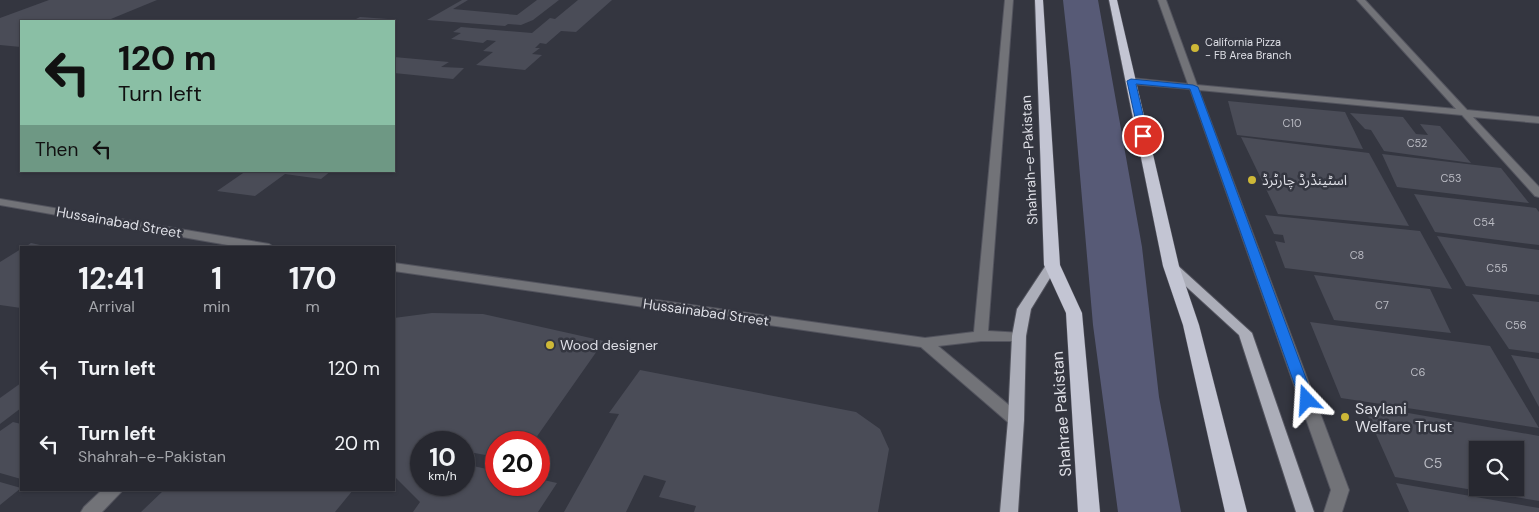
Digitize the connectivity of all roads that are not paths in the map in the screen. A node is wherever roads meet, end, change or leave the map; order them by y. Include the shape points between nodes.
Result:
1 (1009, 0) edge
2 (1039, 0) edge
3 (1113, 0) edge
4 (1162, 0) edge
5 (1361, 0) edge
6 (1131, 81) junction
7 (1193, 87) junction
8 (1465, 113) junction
9 (1539, 120) edge
10 (1539, 194) edge
11 (0, 202) edge
12 (256, 246) edge
13 (1052, 265) junction
14 (1171, 266) junction
15 (395, 268) edge
16 (1074, 313) joint
17 (981, 336) junction
18 (1019, 336) junction
19 (925, 343) junction
20 (1016, 420) junction
21 (113, 491) edge
22 (90, 512) edge
23 (1009, 512) edge
24 (1089, 512) edge
25 (1236, 512) edge
26 (1305, 512) edge
27 (1333, 512) edge

1 - 17 street
2 - 13 highway, Shahrah-e-Pakistan
3 - 6 highway
4 - 7 street
5 - 8 street
6 - 7 street
6 - 14 highway
7 - 8 street
7 - 27 street via 1340,490
8 - 9 street
8 - 10 street
11 - 12 street, Hussainabad Street
13 - 16 highway, Shahrah-e-Pakistan
13 - 18 main road via 1024,309
14 - 25 highway via 1191,325
14 - 26 main road via 1245,333
15 - 19 street, Hussainabad Street
16 - 24 highway, Shahrae Pakistan
17 - 18 street, Hussainabad Street
17 - 19 street, Hussainabad Street
18 - 20 main road
19 - 20 street
20 - 23 main road
21 - 22 street

